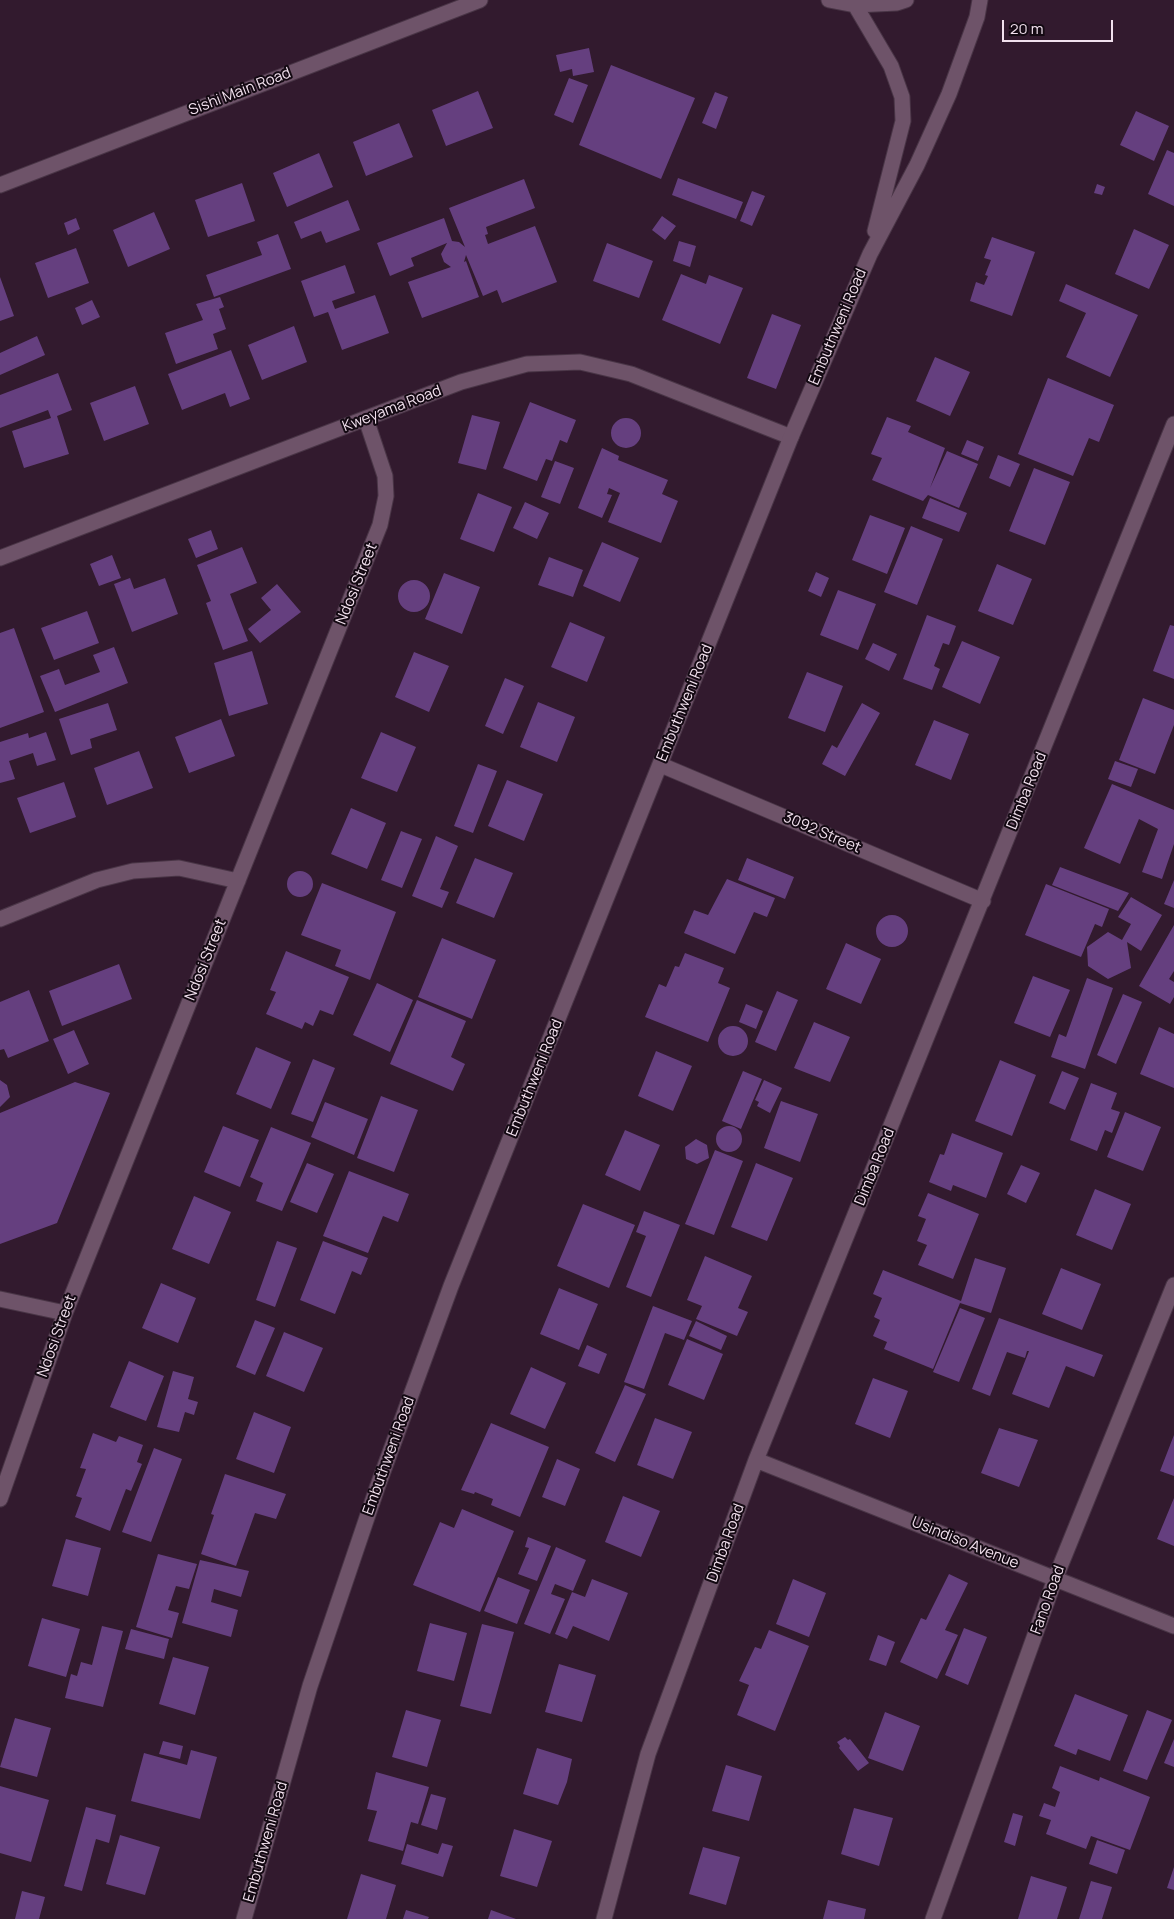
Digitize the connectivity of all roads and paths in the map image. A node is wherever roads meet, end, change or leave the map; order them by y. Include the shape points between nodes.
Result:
1 (480, 0) edge
2 (829, 0) edge
3 (906, 0) edge
4 (980, 0) edge
5 (855, 5) junction
6 (0, 185) edge
7 (870, 254) junction
8 (366, 419) junction
9 (1174, 424) edge
10 (791, 437) junction
11 (0, 558) edge
12 (661, 765) junction
13 (238, 881) junction
14 (983, 901) junction
15 (0, 919) edge
16 (1174, 1285) edge
17 (0, 1299) edge
18 (65, 1313) junction
19 (756, 1460) junction
20 (0, 1499) edge
21 (1055, 1579) junction
22 (1174, 1626) edge
23 (244, 1919) edge
24 (604, 1919) edge
25 (934, 1919) edge

1 - 6 street, Sishi Main Road
2 - 5 street
3 - 5 street
4 - 7 street, Embuthweni Road via 977,18 949,94 917,165
5 - 7 street, Embuthweni Road via 891,66 902,97 902,121
7 - 10 street, Embuthweni Road
8 - 10 street, Kweyama Road via 461,382 527,364 580,362 631,374
8 - 11 street, Kweyama Road
8 - 13 street, Ndosi Street via 385,476 386,496 380,525
9 - 14 street, Dimba Road
10 - 12 street, Embuthweni Road
12 - 14 street, 3092 Street
12 - 23 street, Embuthweni Road via 451,1286 377,1488 310,1686
13 - 15 street via 179,868 133,871 96,880
13 - 18 street, Ndosi Street
14 - 19 street, Dimba Road
16 - 21 street, Fano Road
17 - 18 street
18 - 20 street, Ndosi Street
19 - 21 street, Usindiso Avenue
19 - 24 street, Dimba Road via 648,1754
21 - 22 street, Usindiso Avenue
21 - 25 street, Fano Road

